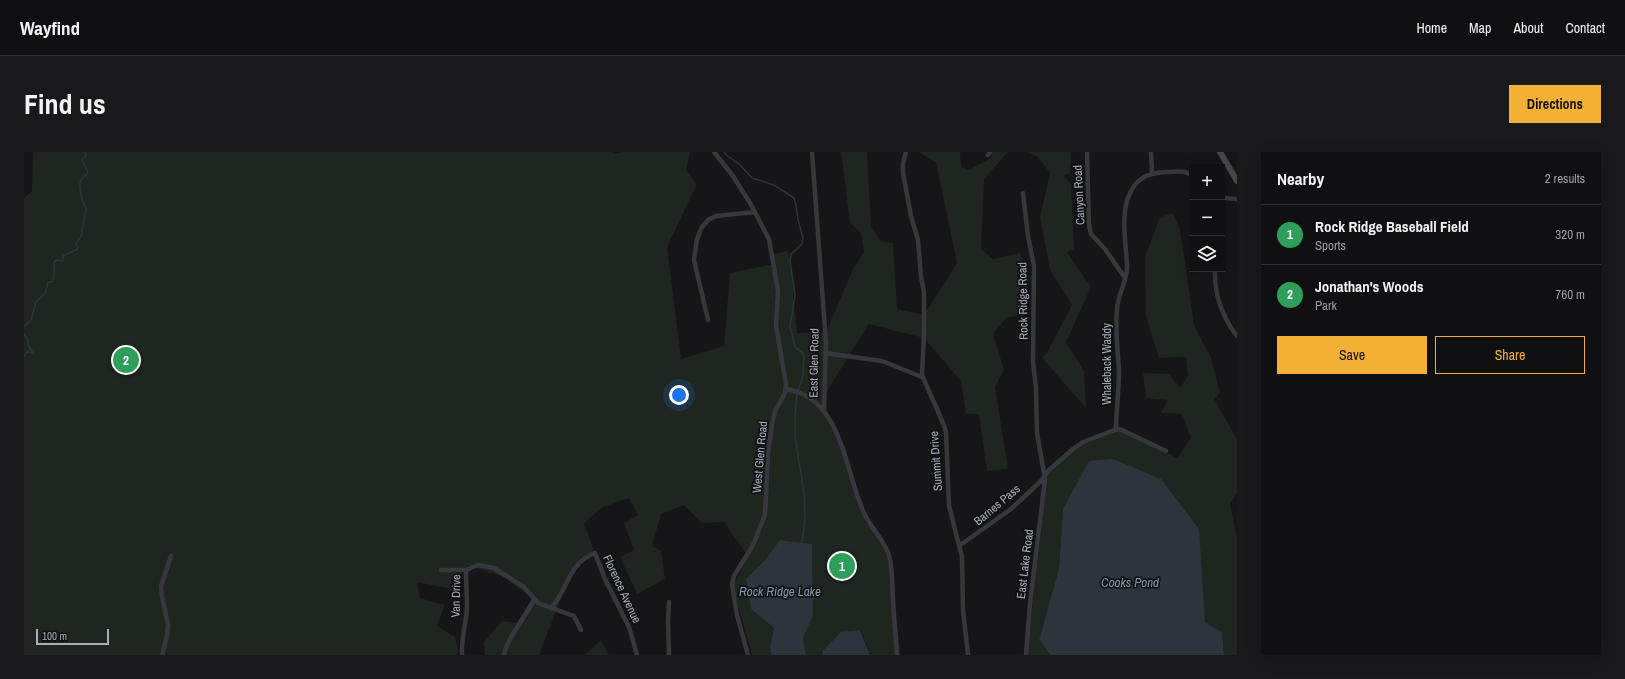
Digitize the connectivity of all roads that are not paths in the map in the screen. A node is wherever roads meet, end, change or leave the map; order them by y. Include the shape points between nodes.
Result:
1 (714, 152) edge
2 (812, 152) edge
3 (906, 152) edge
4 (1087, 152) edge
5 (1151, 152) edge
6 (1220, 152) edge
7 (1152, 173) junction
8 (1189, 173) edge
9 (1237, 181) edge
10 (1023, 193) dead end
11 (1225, 198) edge
12 (1237, 198) edge
13 (755, 212) junction
14 (1215, 272) edge
15 (1125, 278) junction
16 (708, 320) dead end
17 (1237, 336) edge
18 (825, 353) junction
19 (922, 377) junction
20 (786, 389) junction
21 (824, 410) junction
22 (1116, 430) junction
23 (1166, 451) dead end
24 (1045, 476) junction
25 (959, 546) junction
26 (171, 556) dead end
27 (441, 570) dead end
28 (466, 570) junction
29 (534, 600) junction
30 (669, 602) dead end
31 (551, 608) junction
32 (581, 630) dead end
33 (462, 653) edge
34 (162, 655) edge
35 (504, 655) edge
36 (637, 655) edge
37 (669, 655) edge
38 (748, 655) edge
39 (897, 655) edge
40 (968, 655) edge
41 (1026, 655) edge

1 - 13 street via 733,176
2 - 18 street, East Glen Road via 825,321
3 - 19 street, Summit Drive via 903,173 918,240 924,292
4 - 15 street, Canyon Road via 1091,234
5 - 7 street
6 - 9 street
7 - 8 street
7 - 15 street via 1139,180 1130,194 1124,236 1127,265
10 - 24 street, Rock Ridge Road via 1034,266 1033,362 1037,433
11 - 12 street
13 - 16 street via 716,216 704,223 700,231 694,260
13 - 20 street via 769,239 776,272 776,325
14 - 17 street via 1221,309
15 - 22 street, Whaleback Waddy via 1117,309 1119,374
18 - 19 street via 882,360
18 - 21 street, East Glen Road
19 - 25 street, Summit Drive via 944,422 949,506
20 - 21 street via 800,392
20 - 38 street, West Glen Road via 775,411 769,438 765,516 734,576 732,585 737,616
21 - 39 street, East Glen Road via 839,437 864,514 889,555
22 - 23 street via 1127,432
22 - 24 street, Barnes Pass via 1083,442 1063,457
24 - 25 street, Barnes Pass via 1011,509
24 - 41 street, East Lake Road
25 - 40 street, Summit Drive via 962,557 963,610
26 - 34 street via 161,586 168,625
27 - 28 street
28 - 29 street, Van Drive via 478,565 494,568 524,587
28 - 33 street, Van Drive via 467,607
29 - 31 street, Van Drive
29 - 35 street
30 - 37 street
31 - 32 street, Van Drive via 574,616
31 - 36 street, Florence Avenue via 577,564 595,553 629,627

